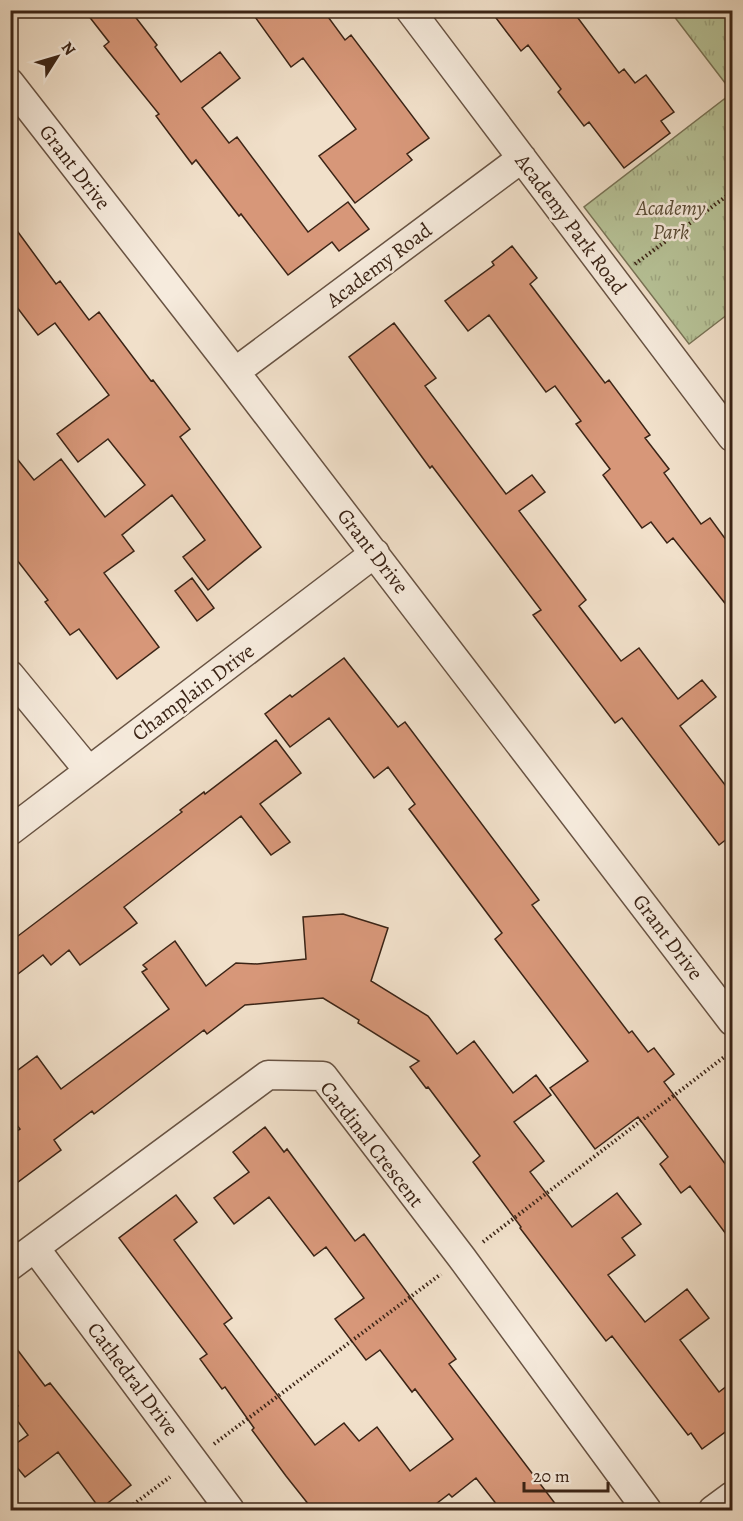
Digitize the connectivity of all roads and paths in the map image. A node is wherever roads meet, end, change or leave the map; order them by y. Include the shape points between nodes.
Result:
1 (410, 10) edge
2 (10, 83) edge
3 (522, 158) junction
4 (732, 192) edge
5 (613, 280) junction
6 (235, 372) junction
7 (732, 437) edge
8 (375, 553) junction
9 (10, 675) edge
10 (89, 771) junction
11 (10, 831) edge
12 (732, 1021) edge
13 (732, 1051) edge
14 (35, 1248) junction
15 (462, 1258) junction
16 (10, 1266) edge
17 (193, 1460) junction
18 (732, 1496) edge
19 (126, 1510) edge
20 (230, 1510) edge
21 (647, 1510) edge
22 (713, 1510) edge

1 - 3 street, Academy Park Road
2 - 6 street, Grant Drive
3 - 5 street, Academy Park Road
3 - 6 street, Academy Road
4 - 5 path
5 - 7 street, Academy Park Road
6 - 8 street, Grant Drive
8 - 10 street, Champlain Drive
8 - 12 street, Grant Drive
9 - 10 street
10 - 11 street, Champlain Drive
13 - 15 path
14 - 15 street, Cardinal Crescent via 268,1075 323,1076
14 - 16 street, Cardinal Crescent
14 - 17 street, Cathedral Drive
15 - 17 path
15 - 21 street, Cardinal Crescent
17 - 19 path
17 - 20 street, Cathedral Drive
18 - 22 street

